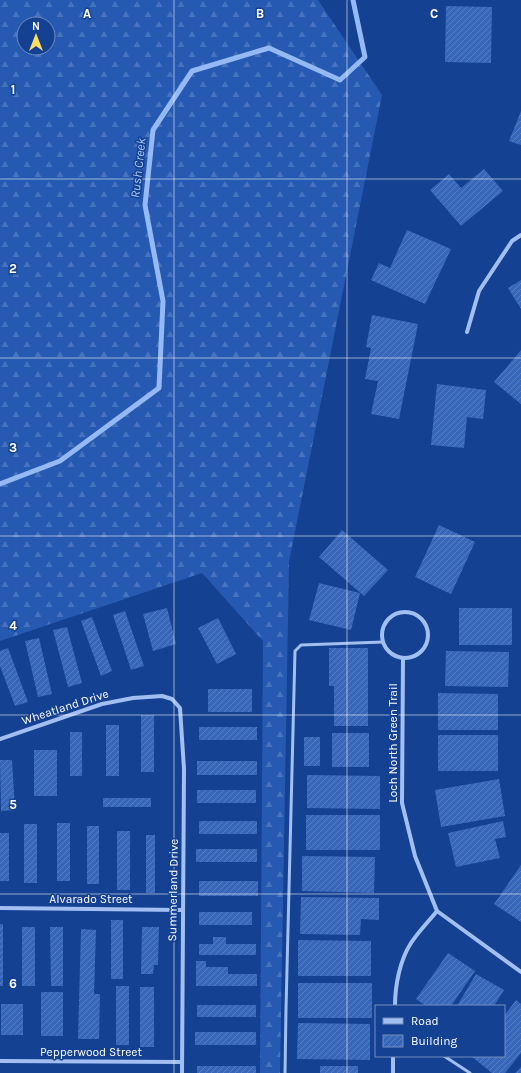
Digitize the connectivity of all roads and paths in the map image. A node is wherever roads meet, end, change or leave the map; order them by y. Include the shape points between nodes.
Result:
1 (521, 235) edge
2 (467, 332) dead end
3 (383, 642) junction
4 (403, 658) junction
5 (180, 708) joint
6 (0, 739) edge
7 (0, 908) edge
8 (182, 910) junction
9 (437, 911) junction
10 (521, 972) edge
11 (395, 1005) edge
12 (393, 1057) edge
13 (446, 1057) edge
14 (0, 1061) edge
15 (182, 1062) junction
16 (182, 1073) edge
17 (285, 1073) edge
18 (393, 1073) edge
19 (470, 1073) edge

1 - 2 street via 512,241 479,291
3 - 4 street via 387,650
3 - 4 street via 384,624 390,617 407,612 423,619 427,627 426,645 416,655
3 - 17 lane via 301,645 295,651
4 - 9 street, Loch North Green Trail via 402,803 415,856
5 - 6 street, Wheatland Drive via 172,699 162,696 133,698 102,704
5 - 8 street, Summerland Drive via 184,769
7 - 8 street, Alvarado Street
8 - 15 street, Summerland Drive
9 - 10 street
9 - 11 street via 411,943 399,971
12 - 18 street
13 - 19 lane
14 - 15 street, Pepperwood Street
15 - 16 street, Summerland Drive

